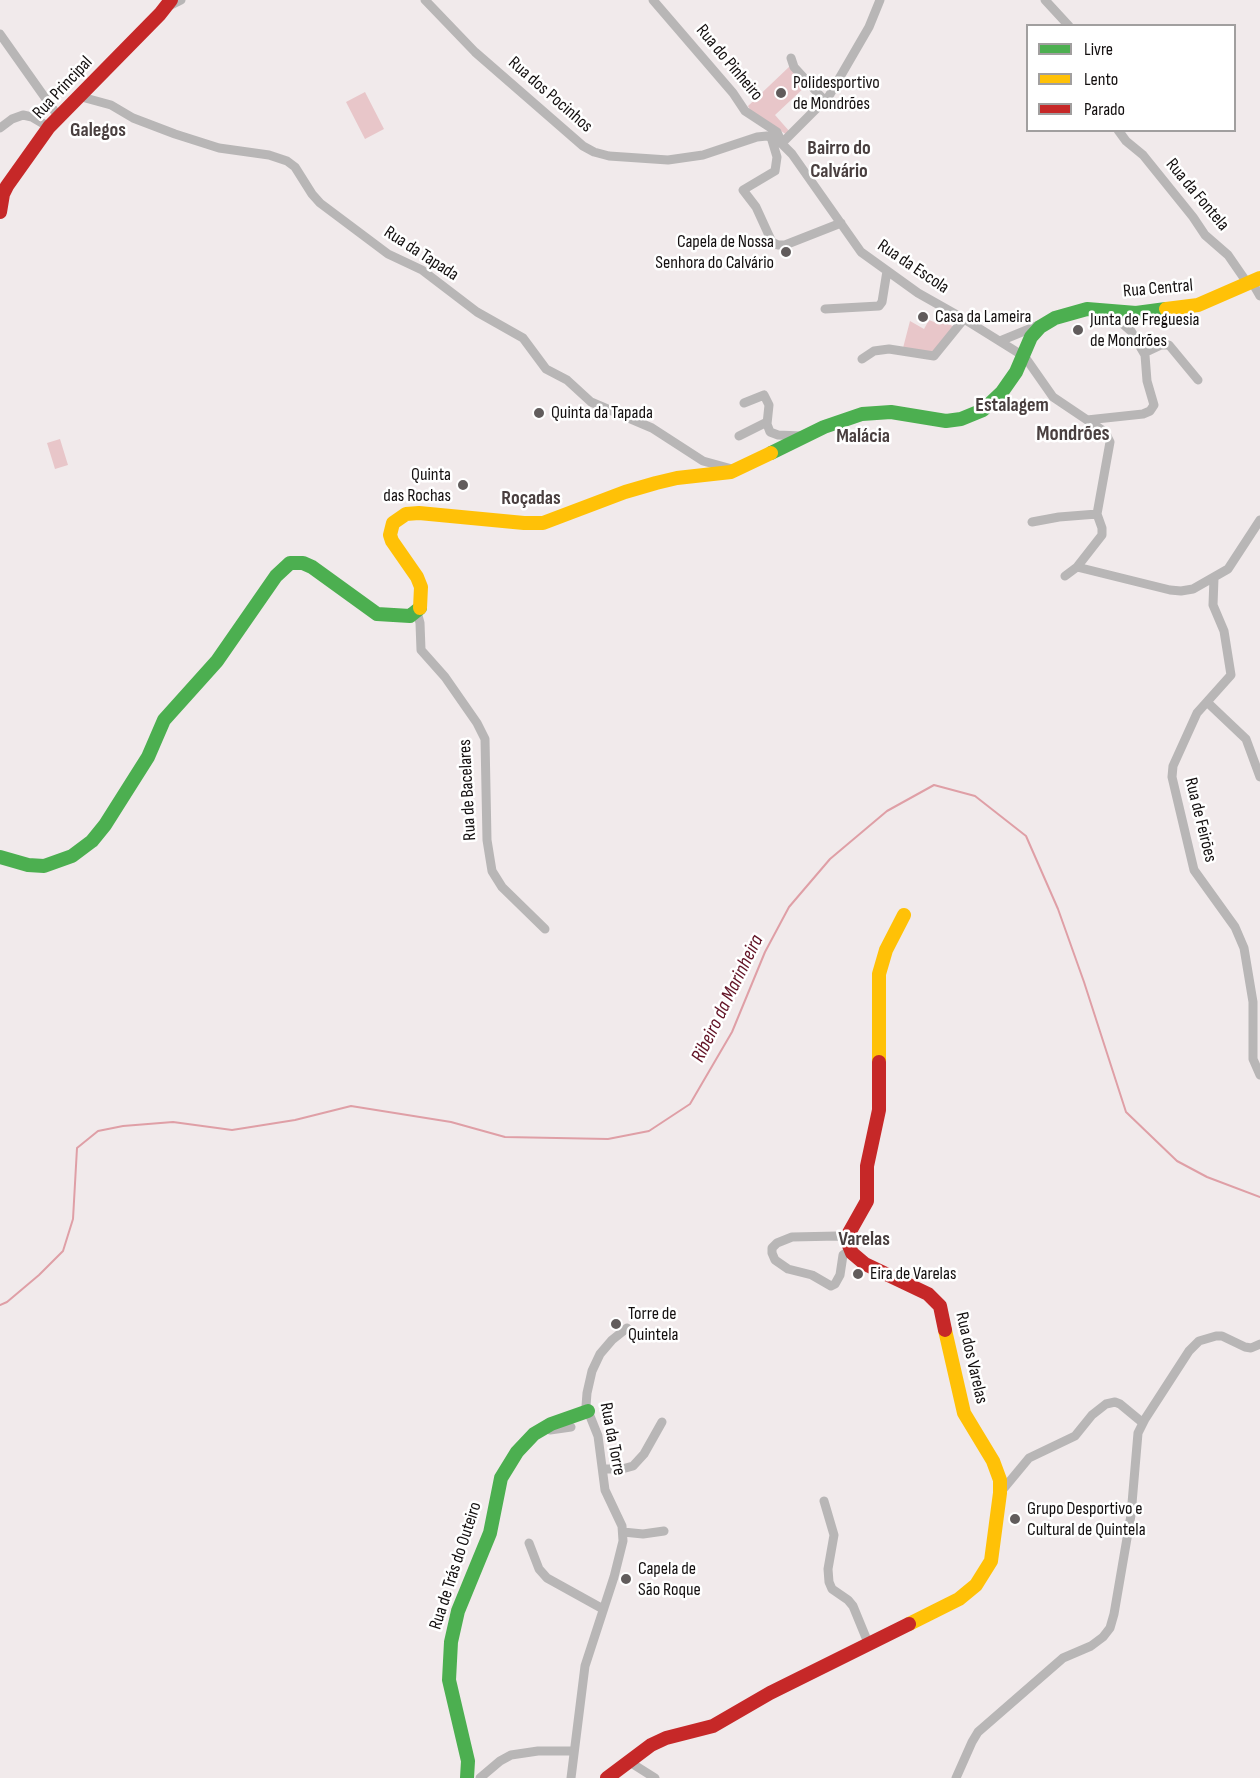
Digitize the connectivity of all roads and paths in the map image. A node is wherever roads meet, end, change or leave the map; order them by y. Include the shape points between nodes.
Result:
1 (181, 0) edge
2 (425, 0) edge
3 (653, 0) edge
4 (880, 0) edge
5 (1045, 0) edge
6 (168, 4) edge
7 (1067, 24) edge
8 (0, 34) edge
9 (791, 58) dead end
10 (78, 96) junction
11 (825, 101) junction
12 (58, 116) junction
13 (0, 128) edge
14 (49, 128) junction
15 (1119, 132) edge
16 (771, 137) junction
17 (782, 143) junction
18 (0, 212) edge
19 (841, 223) junction
20 (887, 271) junction
21 (1253, 281) edge
22 (1260, 296) edge
23 (825, 309) dead end
24 (1106, 310) junction
25 (1056, 318) junction
26 (964, 319) junction
27 (1000, 341) junction
28 (1144, 353) junction
29 (1022, 355) junction
30 (862, 359) dead end
31 (1198, 380) dead end
32 (744, 403) dead end
33 (1086, 420) junction
34 (767, 422) junction
35 (751, 430) junction
36 (772, 434) junction
37 (740, 436) dead end
38 (806, 436) junction
39 (735, 470) junction
40 (1097, 514) junction
41 (1260, 520) edge
42 (1032, 522) dead end
43 (1077, 567) junction
44 (1065, 576) dead end
45 (1214, 578) junction
46 (417, 612) junction
47 (1207, 702) junction
48 (1260, 777) edge
49 (0, 857) edge
50 (904, 915) dead end
51 (545, 929) dead end
52 (1260, 1075) edge
53 (849, 1244) junction
54 (627, 1328) dead end
55 (1260, 1344) edge
56 (588, 1412) junction
57 (662, 1422) dead end
58 (1143, 1423) junction
59 (571, 1427) dead end
60 (514, 1456) junction
61 (603, 1469) junction
62 (1000, 1493) junction
63 (824, 1501) dead end
64 (664, 1531) dead end
65 (623, 1532) junction
66 (529, 1543) dead end
67 (603, 1609) junction
68 (869, 1645) junction
69 (573, 1751) junction
70 (628, 1761) junction
71 (467, 1778) edge
72 (480, 1778) edge
73 (571, 1778) edge
74 (607, 1778) edge
75 (656, 1778) edge
76 (956, 1778) edge

1 - 6 street
2 - 16 street, Rua dos Pocinhos via 474,52 594,153 680,159 752,138
3 - 17 street, Rua do Pinheiro via 745,111 777,132
4 - 11 street via 869,27
5 - 7 street
6 - 10 street, Rua Principal
8 - 12 street
9 - 11 street via 794,67
10 - 12 street, Rua Principal
10 - 39 street, Rua da Tapada via 114,106 133,118 219,148 287,161 323,206 388,254 422,270 477,312 525,339 546,369 567,380 591,402 652,428 703,461
11 - 17 street
12 - 14 street, Rua Principal
13 - 14 street via 23,115
14 - 18 street, Rua Principal via 6,186
15 - 21 street, Rua da Fontela via 1143,155 1205,236
16 - 17 street
16 - 19 street via 777,157 775,171 743,190 756,207 772,242 785,245
17 - 19 street, Rua da Escola
19 - 20 street, Rua da Escola via 859,249
20 - 23 street via 879,306
20 - 26 street, Rua da Escola
21 - 22 street, Rua da Fontela
21 - 24 street, Rua Central via 1197,305 1140,313
24 - 25 street, Rua Central via 1082,309
24 - 28 street via 1131,331
25 - 27 street
25 - 29 street via 1033,334
26 - 27 street, Rua da Escola
26 - 30 street via 934,356 883,349
27 - 29 street, Rua da Escola
28 - 31 street via 1169,345
28 - 33 street via 1152,409 1143,414
29 - 33 street via 1055,399
29 - 38 street via 1002,392 983,410 965,418 946,421 871,412
32 - 34 street via 765,395 769,405
33 - 40 street via 1105,432 1110,442
34 - 35 street
34 - 36 street
35 - 36 street
35 - 37 street
36 - 38 street
38 - 39 street
39 - 46 street via 656,483 536,524 406,514 393,524 390,535 420,584 422,601
40 - 42 street
40 - 43 street via 1102,535
41 - 45 street via 1230,566
43 - 44 street
43 - 45 street via 1177,591 1193,589
45 - 47 street, Rua de Feirões via 1213,605 1223,629 1232,672
46 - 49 street via 405,617 379,615 312,567 299,562 286,565 217,662 165,720 148,757 92,841 72,856 44,866
46 - 51 street, Rua de Bacelares via 423,653 443,674 485,739 487,840 492,870 500,884
47 - 48 street via 1246,739
47 - 52 street, Rua de Feirões via 1197,713 1173,766 1172,780 1195,872 1237,930 1244,948 1253,1002 1253,1059
50 - 53 street via 879,974 879,1110 868,1158 867,1201
53 - 53 street via 838,1236 792,1237 777,1243 772,1253 788,1269 831,1286 840,1275
53 - 62 street, Rua dos Varelas via 870,1267 928,1294 940,1306 963,1407 996,1468
54 - 56 street, Rua da Torre via 596,1361 589,1381
55 - 58 street via 1245,1347 1218,1336 1195,1343
56 - 60 street, Rua de Trás do Outeiro via 543,1428
56 - 61 street, Rua da Torre via 598,1436
57 - 61 street via 633,1466
58 - 62 street via 1116,1402 1101,1406 1075,1436 1029,1458
58 - 76 street via 1137,1440 1131,1511 1110,1628 1091,1646 1063,1658 978,1732
59 - 60 street via 548,1431
60 - 71 street, Rua de Trás do Outeiro via 501,1478 490,1533 458,1611 451,1641 449,1680 468,1761
61 - 65 street, Rua da Torre via 605,1490
62 - 68 street, Rua dos Varelas via 993,1554 976,1585 959,1599
63 - 68 street via 834,1539 829,1582 853,1606
64 - 65 street
65 - 67 street
66 - 67 street via 547,1578
67 - 69 street via 585,1666
68 - 70 street, Rua dos Varelas via 770,1693 713,1726 659,1741
69 - 72 street via 511,1755
69 - 73 street
70 - 74 street, Rua dos Varelas
70 - 75 street

